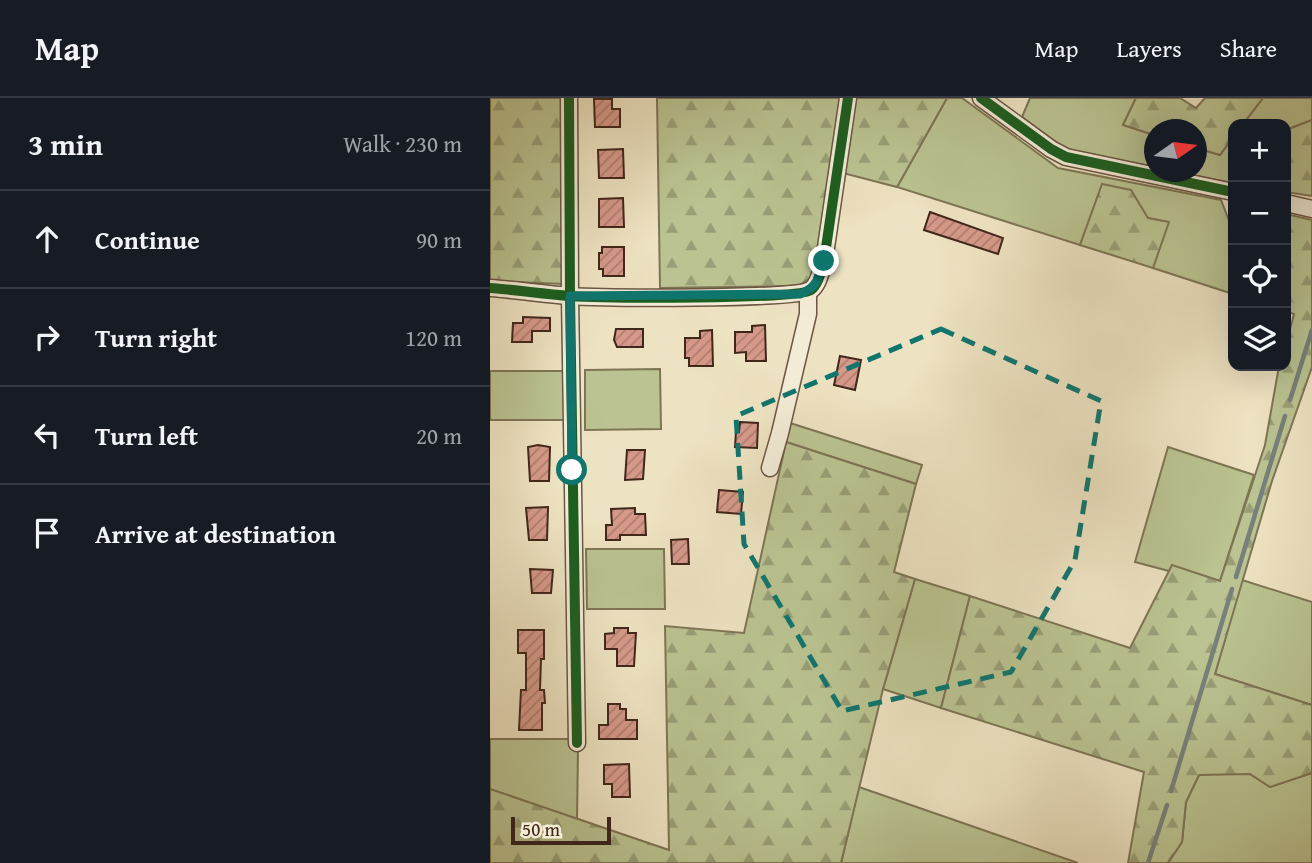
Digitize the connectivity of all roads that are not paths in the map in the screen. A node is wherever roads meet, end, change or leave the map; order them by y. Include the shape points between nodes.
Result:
1 (569, 98) edge
2 (848, 98) edge
3 (981, 98) edge
4 (1228, 191) edge
5 (1291, 204) edge
6 (1312, 209) edge
7 (490, 288) edge
8 (808, 291) junction
9 (570, 296) junction
10 (770, 468) dead end
11 (577, 743) dead end

1 - 9 street
2 - 8 street via 824,261 817,282
3 - 4 street via 1066,157
5 - 6 street
7 - 9 street
8 - 9 street via 776,296
8 - 10 street via 808,314
9 - 11 street

